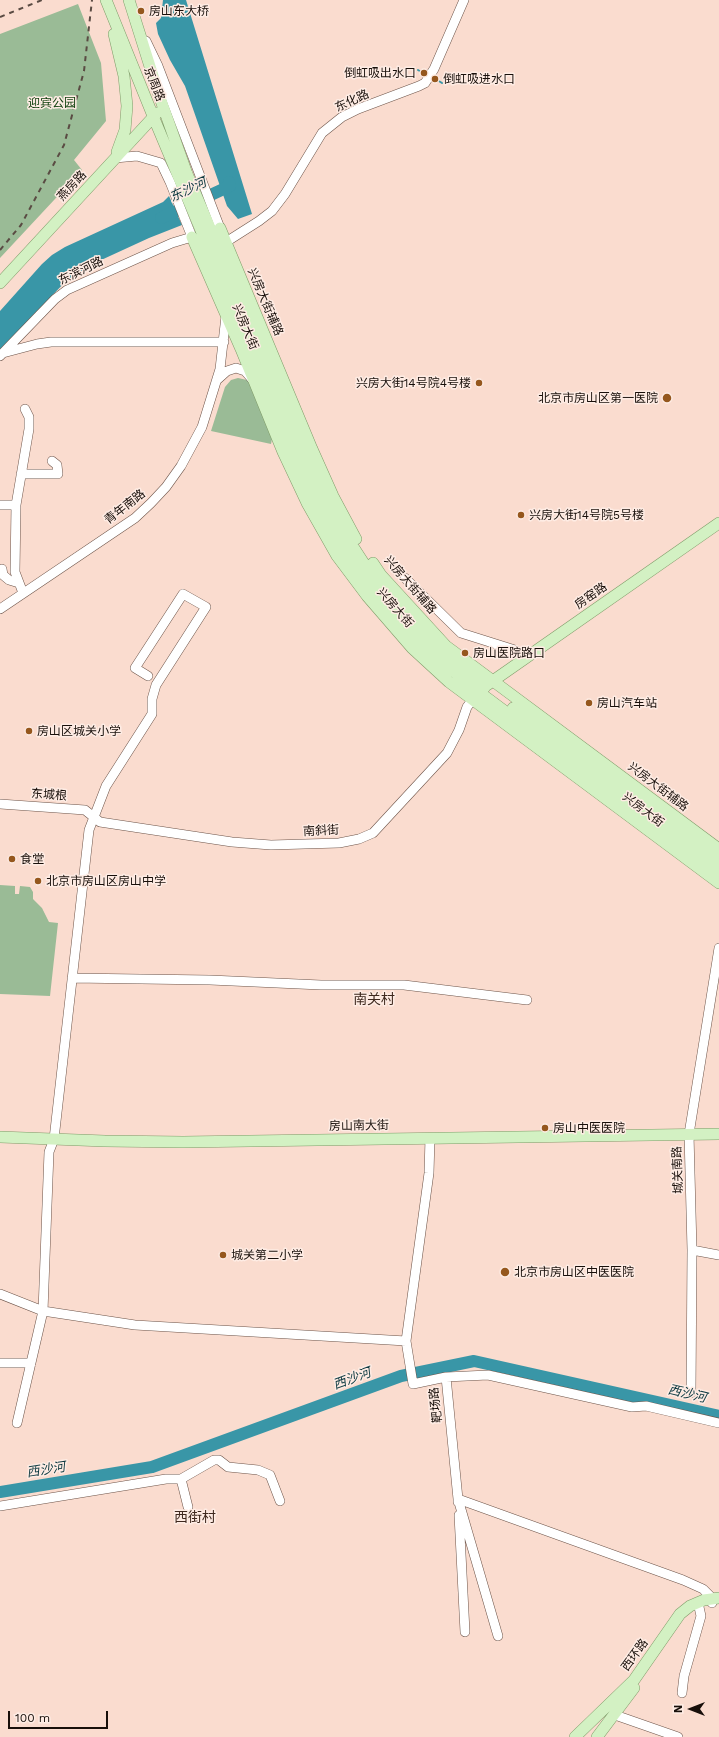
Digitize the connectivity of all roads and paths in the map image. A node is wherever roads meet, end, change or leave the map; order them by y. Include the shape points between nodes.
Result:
1 (106, 0) edge
2 (129, 0) edge
3 (464, 0) edge
4 (136, 21) junction
5 (163, 107) junction
6 (153, 116) junction
7 (115, 158) junction
8 (182, 175) junction
9 (208, 232) junction
10 (226, 242) junction
11 (222, 280) junction
12 (0, 283) edge
13 (226, 316) junction
14 (258, 319) junction
15 (257, 339) junction
16 (224, 342) junction
17 (2, 354) edge
18 (216, 381) junction
19 (254, 382) junction
20 (25, 410) dead end
21 (285, 456) junction
22 (52, 461) dead end
23 (21, 474) junction
24 (311, 487) junction
25 (0, 505) edge
26 (16, 505) junction
27 (719, 523) edge
28 (2, 570) dead end
29 (405, 578) dead end
30 (19, 583) junction
31 (23, 593) junction
32 (366, 596) junction
33 (388, 607) junction
34 (0, 609) edge
35 (417, 632) junction
36 (436, 635) junction
37 (420, 655) junction
38 (525, 659) junction
39 (148, 676) dead end
40 (482, 690) junction
41 (563, 734) junction
42 (568, 748) junction
43 (0, 804) edge
44 (93, 817) junction
45 (719, 849) edge
46 (719, 860) edge
47 (719, 870) edge
48 (719, 883) edge
49 (719, 948) edge
50 (72, 978) junction
51 (526, 1000) dead end
52 (689, 1134) junction
53 (719, 1134) edge
54 (0, 1137) edge
55 (430, 1138) junction
56 (54, 1139) junction
57 (692, 1250) junction
58 (719, 1255) edge
59 (0, 1294) edge
60 (43, 1311) junction
61 (406, 1341) junction
62 (0, 1363) edge
63 (31, 1363) junction
64 (446, 1377) junction
65 (691, 1393) dead end
66 (17, 1423) dead end
67 (719, 1423) edge
68 (181, 1479) junction
69 (458, 1499) junction
70 (280, 1501) dead end
71 (0, 1506) edge
72 (188, 1507) dead end
73 (716, 1601) edge
74 (698, 1607) junction
75 (466, 1632) dead end
76 (498, 1636) dead end
77 (682, 1693) dead end
78 (614, 1715) junction
79 (575, 1737) edge
80 (597, 1737) edge
81 (678, 1737) edge

1 - 6 main road, 京周路
1 - 7 main road via 124,76 127,106 125,130
2 - 4 main road, 京周路
3 - 10 street, 东化路 via 425,83 342,117 322,133 272,211
4 - 5 main road, 京周路
4 - 8 street via 158,66
5 - 6 main road, 燕房路
5 - 8 main road, 京周路
6 - 7 main road, 燕房路
6 - 8 main road, 京周路
7 - 8 street via 137,156 160,163
7 - 12 main road, 燕房路
8 - 9 main road
8 - 9 street
9 - 10 main road
9 - 11 main road, 兴房大街
9 - 13 main road, 兴房大街
9 - 15 main road, 兴房大街
9 - 17 street, 东滨河路 via 172,243 67,290 55,299
10 - 14 main road, 兴房大街辅路
11 - 13 main road
11 - 24 main road, 兴房大街
13 - 16 street, 青年南路
13 - 19 main road, 兴房大街
14 - 15 main road
14 - 36 main road, 兴房大街辅路 via 313,452 355,537 381,575
15 - 35 main road, 兴房大街 via 325,499 376,582
16 - 17 street via 51,342
16 - 18 street, 青年南路
18 - 19 street via 227,370 236,368 245,371
18 - 31 street, 青年南路 via 194,444 182,466 151,503 135,518
19 - 21 main road, 兴房大街
20 - 23 street via 29,417 29,429
21 - 24 main road
21 - 32 main road, 兴房大街 via 307,504 337,556
22 - 23 street via 57,465 58,474
23 - 26 street
24 - 33 main road, 兴房大街 via 341,545
25 - 26 street
26 - 30 street via 15,572
27 - 38 main road, 房窑路
28 - 30 street via 3,575 9,580
29 - 38 street via 461,633 515,650
30 - 31 street
31 - 34 street, 青年南路
32 - 33 main road
32 - 37 main road, 兴房大街
33 - 35 main road, 兴房大街
35 - 36 main road
35 - 37 main road
35 - 40 main road, 兴房大街
36 - 40 main road, 兴房大街辅路
37 - 40 main road, 兴房大街 via 449,682
38 - 40 main road, 房窑路
39 - 44 street via 135,668 184,594 206,607 156,685 152,699 152,714 106,786
40 - 41 main road, 兴房大街辅路
40 - 42 main road, 兴房大街
40 - 44 street, 南斜街 via 467,707 447,753 373,833 359,839 271,845 232,842 100,822
40 - 47 main road, 兴房大街
40 - 48 main road, 兴房大街
41 - 42 main road
41 - 45 main road, 兴房大街辅路
42 - 46 main road, 兴房大街
43 - 44 street, 东城根 via 85,810
44 - 50 street via 89,830
49 - 52 street, 城关南路
50 - 51 street via 404,985
50 - 56 street
52 - 53 main road, 房山南大街
52 - 55 main road, 房山南大街
52 - 57 street, 城关南路
54 - 56 main road, 房山南大街
55 - 56 main road, 房山南大街 via 183,1142
55 - 61 street, 靶场路 via 429,1174
56 - 60 street via 49,1152
57 - 58 street
57 - 65 street, 城关南路
59 - 60 street
60 - 61 street via 135,1325
60 - 63 street
61 - 64 street, 靶场路 via 413,1384
62 - 63 street
63 - 66 street
64 - 67 street via 488,1375 632,1407 646,1406
64 - 69 street, 靶场路
68 - 70 street via 214,1460 220,1460 228,1467 258,1470 270,1475
68 - 71 street via 166,1479
68 - 72 street
69 - 73 street via 683,1580 703,1589
69 - 75 street
69 - 76 street, 靶场路
73 - 74 main road, 西环路
73 - 79 main road, 西环路 via 696,1603 680,1614 634,1680
74 - 77 street via 701,1616 684,1676
74 - 78 main road, 西环路 via 679,1622
78 - 80 main road, 西环路
78 - 81 street

